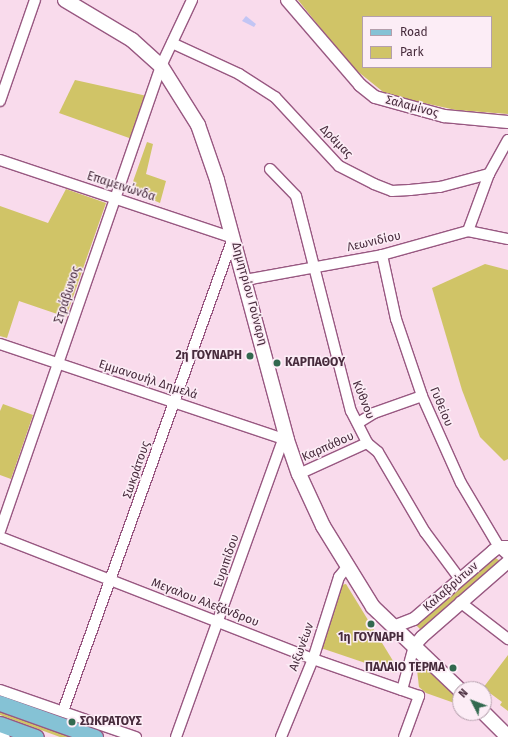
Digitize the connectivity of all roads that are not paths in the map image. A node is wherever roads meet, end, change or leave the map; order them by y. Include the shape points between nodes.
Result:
1 (35, 0) edge
2 (65, 0) edge
3 (192, 0) edge
4 (287, 0) edge
5 (172, 43) junction
6 (161, 66) junction
7 (0, 102) edge
8 (508, 122) edge
9 (508, 140) edge
10 (0, 160) edge
11 (270, 169) dead end
12 (489, 174) junction
13 (114, 198) junction
14 (468, 232) junction
15 (233, 238) junction
16 (508, 239) edge
17 (382, 255) junction
18 (313, 268) junction
19 (245, 280) junction
20 (0, 344) edge
21 (59, 364) junction
22 (422, 396) junction
23 (174, 402) junction
24 (358, 423) junction
25 (285, 439) junction
26 (367, 443) junction
27 (299, 474) junction
28 (0, 532) edge
29 (0, 537) edge
30 (505, 550) edge
31 (508, 562) edge
32 (347, 567) junction
33 (460, 578) junction
34 (111, 580) junction
35 (460, 602) junction
36 (219, 622) junction
37 (393, 627) junction
38 (508, 639) edge
39 (414, 646) junction
40 (313, 659) junction
41 (452, 682) edge
42 (402, 690) junction
43 (3, 695) edge
44 (64, 711) junction
45 (492, 721) edge
46 (0, 724) edge
47 (0, 735) edge
48 (5, 737) edge
49 (36, 737) edge
50 (95, 737) edge
51 (136, 737) edge
52 (176, 737) edge
53 (281, 737) edge
54 (404, 737) edge
55 (508, 737) edge

1 - 7 street
2 - 6 main road, Δημητρίου Γούναρη via 132,40
3 - 5 street, Στράβωνος
4 - 8 street, Σαλαμίνος via 360,86 375,97 444,116
5 - 6 street, Στράβωνος
5 - 12 street, Δράμας via 239,74 276,97 339,166 374,184 392,190 410,190 440,187
6 - 13 street, Στράβωνος
6 - 15 main road, Δημητρίου Γούναρη via 198,124
9 - 12 street
10 - 13 street, Επαμεινώνδα
11 - 18 street, Κύθνου via 296,196
12 - 14 street
13 - 15 street, Επαμεινώνδα
13 - 21 street, Στράβωνος
14 - 16 street, Λεωνιδίου
14 - 17 street, Λεωνιδίου
15 - 19 main road, Δημητρίου Γούναρη
15 - 23 street, Σωκράτους
17 - 18 street, Λεωνιδίου
17 - 22 street, Γυθείου via 396,319
18 - 19 street, Λεωνιδίου
18 - 24 street, Κύθνου via 342,386
19 - 25 main road, Δημητρίου Γούναρη
20 - 21 street, Εμμανουήλ Δημελά
21 - 23 street, Εμμανουήλ Δημελά
21 - 28 street, Στράβωνος
22 - 24 street, Καρπάθου via 374,413
22 - 30 street, Γυθείου via 461,483
23 - 25 street, Εμμανουήλ Δημελά
23 - 34 street, Σωκράτους
24 - 26 street, Κύθνου
25 - 27 main road, Δημητρίου Γούναρη
25 - 36 street, Ευριπίδου
26 - 27 street, Καρπάθου
26 - 33 street, Κύθνου via 378,452 425,532
27 - 32 main road, Δημητρίου Γούναρη via 323,526
29 - 34 street, Μεγαλου Αλεξάνδρου
30 - 33 street, Καλαβρύτων
31 - 35 street, Καλαβρύτων
32 - 37 main road, Δημητρίου Γούναρη via 380,616
32 - 40 street, Αιξωνέων via 339,577
33 - 37 street, Καλαβρύτων via 414,618
34 - 36 street, Μεγαλου Αλεξάνδρου
34 - 44 street, Σωκράτους
35 - 38 street
35 - 39 street, Καλαβρύτων
36 - 40 street, Μεγαλου Αλεξάνδρου
36 - 52 street, Ευριπίδου
37 - 39 main road, Δημητρίου Γούναρη
39 - 41 main road, Δημητρίου Γούναρη
39 - 42 street
40 - 42 street, Μεγαλου Αλεξάνδρου
40 - 53 street, Αιξωνέων
42 - 54 street, Μεγαλου Αλεξάνδρου via 419,696
43 - 44 street
43 - 50 main road via 19,710
44 - 51 street
45 - 55 main road
46 - 49 main road
47 - 48 street

